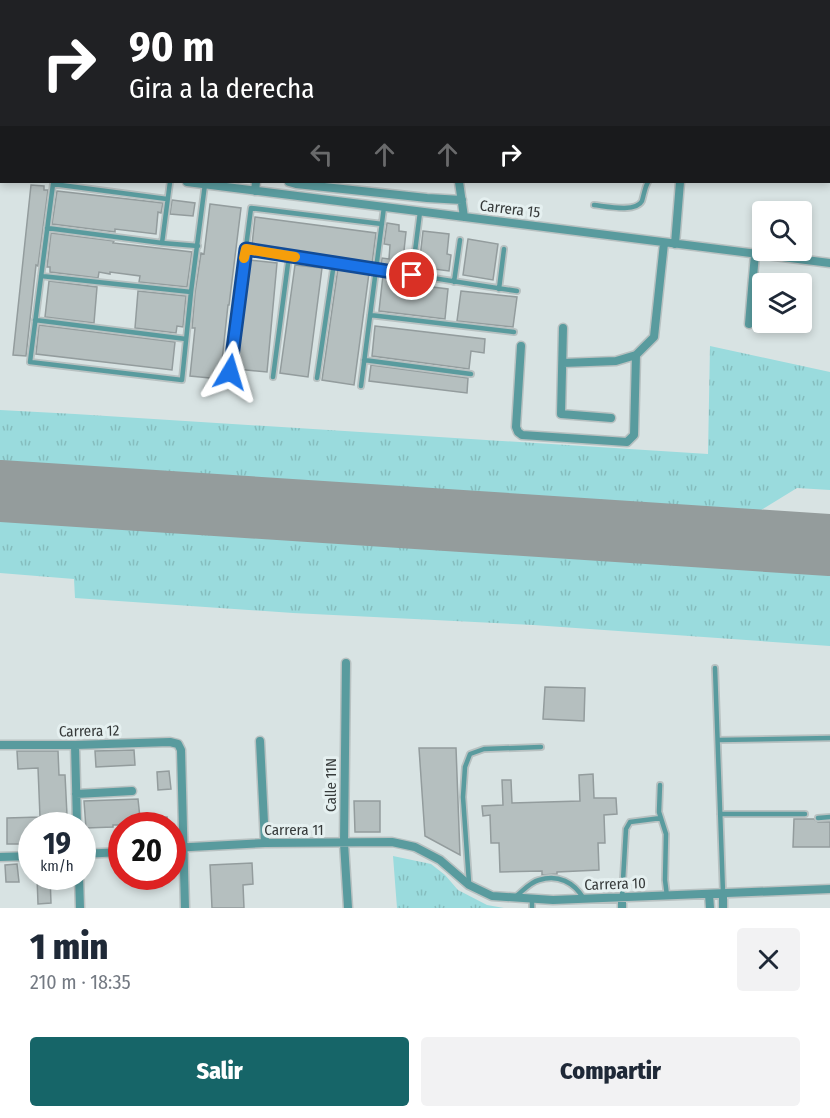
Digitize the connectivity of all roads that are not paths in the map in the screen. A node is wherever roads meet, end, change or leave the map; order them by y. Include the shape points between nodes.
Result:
1 (170, 183) edge
2 (196, 183) edge
3 (292, 183) edge
4 (459, 183) edge
5 (648, 183) edge
6 (680, 183) edge
7 (205, 184) junction
8 (256, 186) edge
9 (167, 199) junction
10 (462, 200) junction
11 (594, 205) dead end
12 (384, 207) junction
13 (420, 212) junction
14 (464, 217) junction
15 (382, 224) junction
16 (47, 228) junction
17 (460, 240) dead end
18 (162, 243) junction
19 (664, 243) junction
20 (675, 244) junction
21 (198, 246) junction
22 (246, 249) junction
23 (504, 249) dead end
24 (752, 254) edge
25 (289, 256) junction
26 (754, 261) edge
27 (812, 261) edge
28 (334, 263) junction
29 (830, 263) edge
30 (376, 270) junction
31 (412, 275) junction
32 (41, 276) junction
33 (454, 282) junction
34 (500, 289) junction
35 (517, 291) dead end
36 (191, 292) junction
37 (370, 315) junction
38 (35, 320) junction
39 (749, 324) dead end
40 (563, 328) dead end
41 (514, 332) dead end
42 (186, 339) junction
43 (521, 346) dead end
44 (636, 355) junction
45 (364, 360) junction
46 (563, 363) junction
47 (230, 372) dead end
48 (471, 374) dead end
49 (273, 377) dead end
50 (317, 378) dead end
51 (361, 386) dead end
52 (611, 418) dead end
53 (346, 663) dead end
54 (715, 668) dead end
55 (830, 738) edge
56 (718, 740) junction
57 (260, 741) dead end
58 (0, 745) edge
59 (75, 745) junction
60 (540, 747) dead end
61 (660, 785) dead end
62 (132, 791) dead end
63 (76, 794) junction
64 (77, 812) edge
65 (182, 812) edge
66 (720, 814) junction
67 (805, 814) dead end
68 (661, 818) junction
69 (818, 818) dead end
70 (830, 818) edge
71 (265, 843) junction
72 (344, 843) junction
73 (416, 847) joint
74 (186, 848) edge
75 (18, 856) edge
76 (0, 857) edge
77 (469, 885) junction
78 (830, 889) edge
79 (79, 890) edge
80 (183, 890) edge
81 (709, 894) junction
82 (723, 894) junction
83 (667, 896) junction
84 (515, 897) junction
85 (622, 897) junction
86 (584, 898) junction
87 (532, 903) edge
88 (80, 908) edge
89 (184, 908) edge
90 (348, 908) edge
91 (622, 908) edge
92 (710, 908) edge
93 (723, 908) edge

1 - 9 lane
2 - 7 street, Carrera 15
3 - 10 street
4 - 10 street
5 - 11 lane via 636,206
6 - 20 street
7 - 8 street, Carrera 15
7 - 21 lane
8 - 12 street, Carrera 15
9 - 16 lane via 53,184
9 - 18 lane
10 - 14 street
12 - 13 street, Carrera 15
12 - 15 lane
13 - 14 street, Carrera 15
13 - 31 lane
14 - 19 street, Carrera 15
15 - 22 lane via 251,208
15 - 30 lane
16 - 18 lane
16 - 32 lane
17 - 33 lane
18 - 21 lane
19 - 20 street, Carrera 15
19 - 44 street via 654,337
20 - 24 street, Carrera 15
21 - 36 lane
22 - 25 lane
22 - 47 lane
23 - 34 lane
25 - 28 lane
25 - 49 lane
26 - 39 street
27 - 29 street, Carrera 15
28 - 30 lane
28 - 50 lane
30 - 31 lane
30 - 37 lane
31 - 33 lane
32 - 36 lane
32 - 38 lane
33 - 34 lane
34 - 35 lane
36 - 42 lane
37 - 41 lane
37 - 45 lane
38 - 42 lane
38 - 42 lane via 30,362 182,380
40 - 46 street
43 - 44 street via 516,428 522,435 631,440
44 - 46 street via 616,361
45 - 48 lane
45 - 51 lane
46 - 52 street via 561,414
53 - 72 street, Calle 11N
54 - 56 lane
55 - 56 lane
56 - 66 lane
57 - 71 street
58 - 59 street, Carrera 12
59 - 63 street
59 - 65 street, Carrera 12 via 178,744
60 - 77 lane via 484,749 470,754 463,797
61 - 68 lane
62 - 63 street
63 - 64 street
66 - 67 lane
66 - 82 lane
68 - 83 lane via 666,834
68 - 85 lane via 630,822 626,829
69 - 70 lane
71 - 72 street, Carrera 11
71 - 74 street, Carrera 11
72 - 73 street, Carrera 11 via 392,842
72 - 90 street, Calle 11N
73 - 77 street, Carrera 10 via 440,860
75 - 76 street
77 - 84 street, Carrera 10 via 492,896
78 - 82 street, Carrera 10
79 - 88 street
80 - 89 street
81 - 82 street, Carrera 10
81 - 83 street, Carrera 10
81 - 92 street
82 - 93 street
83 - 85 street, Carrera 10
84 - 86 lane via 537,880 560,879 569,882
84 - 87 street, Carrera 10
85 - 86 street, Carrera 10
85 - 91 street
86 - 87 street, Carrera 10

